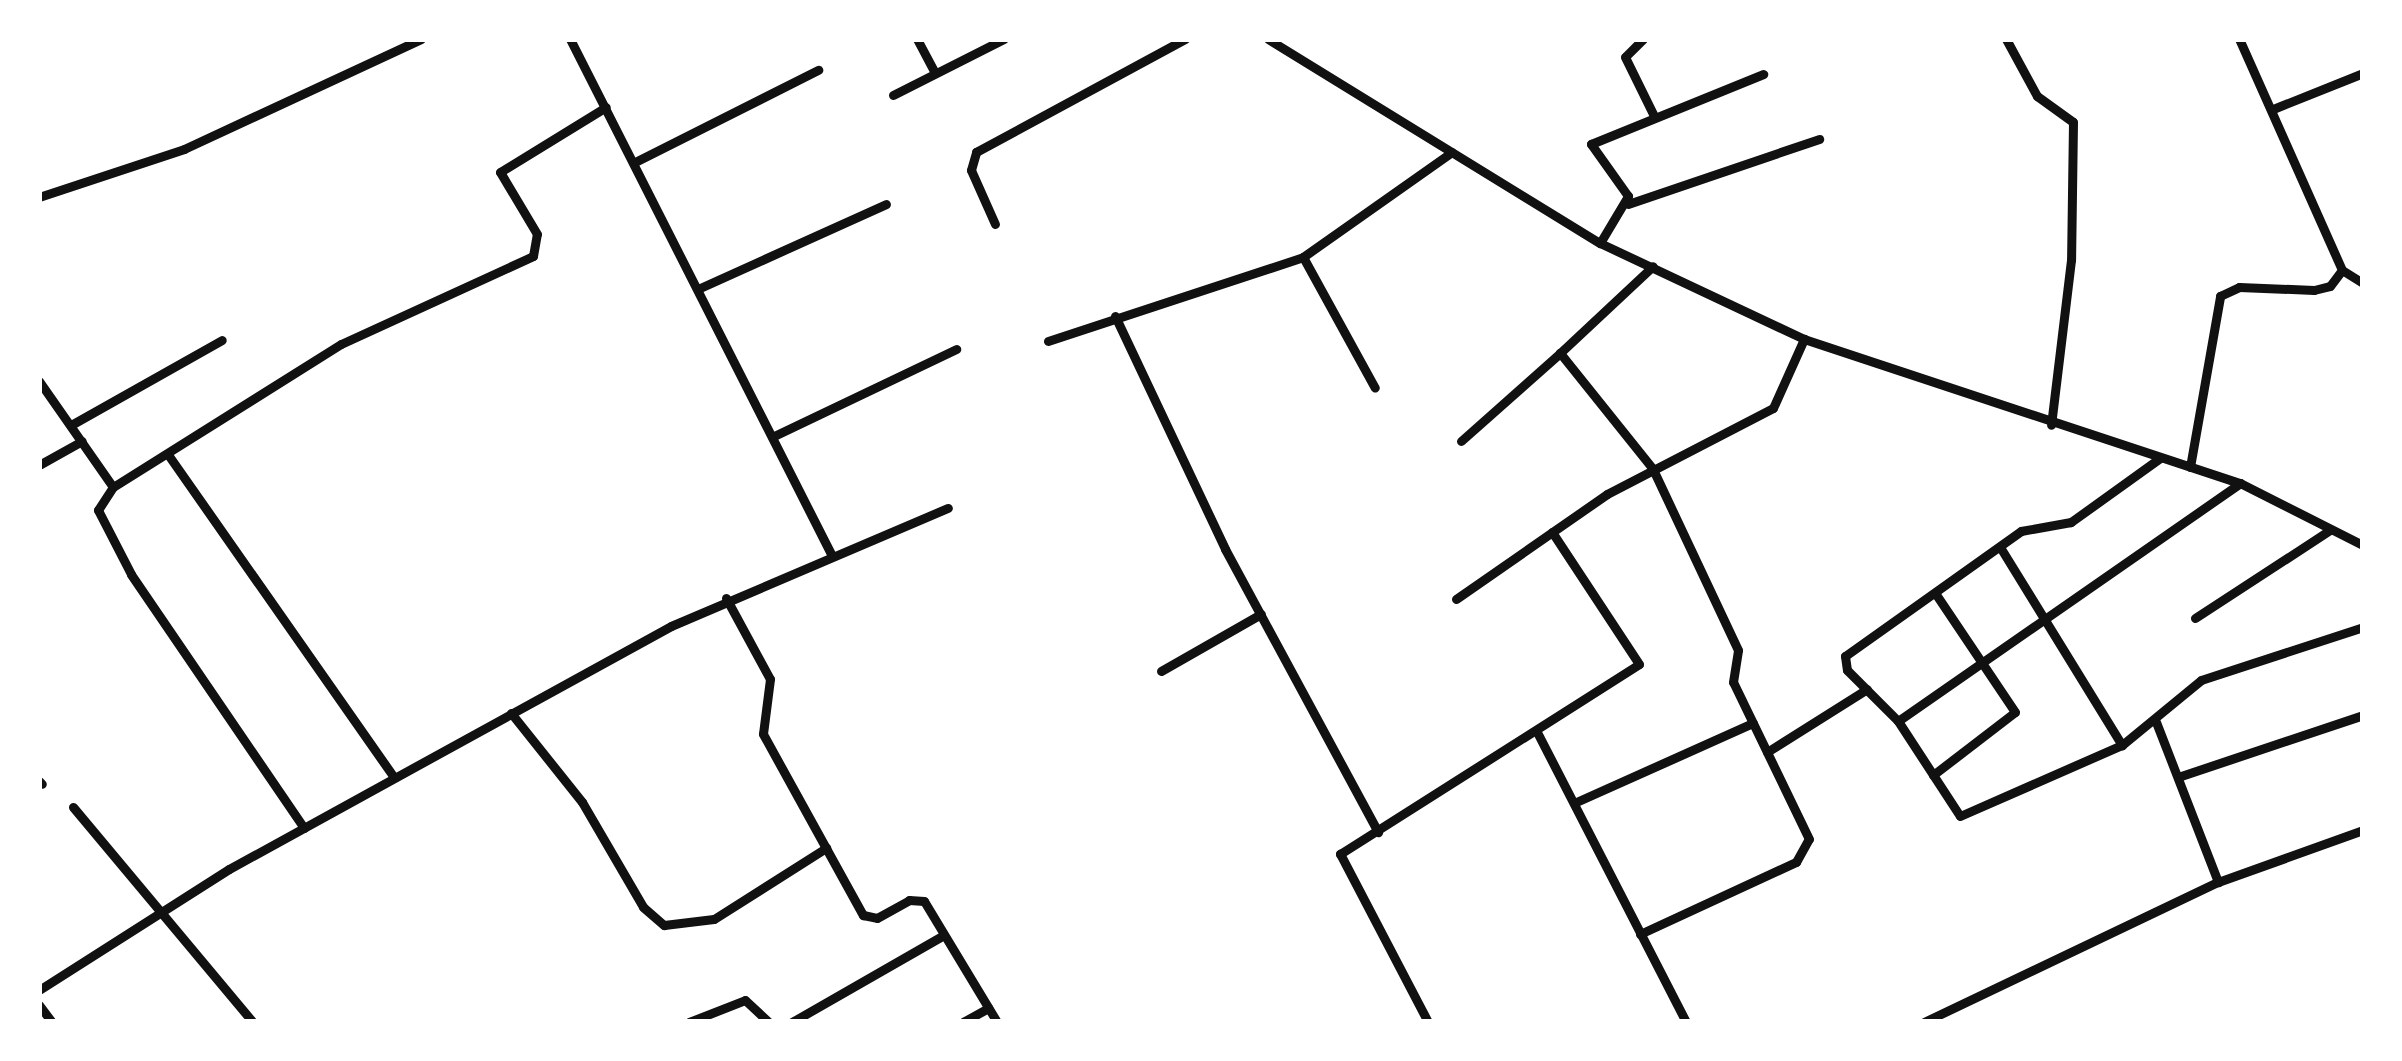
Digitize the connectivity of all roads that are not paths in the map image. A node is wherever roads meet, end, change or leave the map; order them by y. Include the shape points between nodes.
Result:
1 (422, 39) edge
2 (570, 39) edge
3 (917, 39) edge
4 (1004, 39) edge
5 (1185, 39) edge
6 (1268, 39) edge
7 (1643, 39) edge
8 (2006, 39) edge
9 (2239, 39) edge
10 (818, 70) dead end
11 (934, 70) junction
12 (2363, 73) edge
13 (1763, 74) dead end
14 (893, 95) dead end
15 (606, 107) junction
16 (2272, 109) junction
17 (1654, 116) junction
18 (1819, 140) dead end
19 (1452, 152) junction
20 (637, 160) junction
21 (39, 197) edge
22 (886, 204) dead end
23 (1628, 204) junction
24 (995, 224) dead end
25 (1600, 243) junction
26 (1303, 257) junction
27 (1653, 266) junction
28 (2342, 270) junction
29 (2363, 283) edge
30 (700, 288) junction
31 (1114, 316) junction
32 (1804, 339) junction
33 (223, 340) dead end
34 (1048, 341) dead end
35 (956, 349) dead end
36 (1560, 353) junction
37 (39, 381) edge
38 (1375, 388) dead end
39 (71, 425) junction
40 (2051, 425) junction
41 (774, 436) junction
42 (82, 441) junction
43 (1461, 441) dead end
44 (169, 456) junction
45 (2160, 458) junction
46 (39, 465) edge
47 (2190, 467) junction
48 (1653, 469) junction
49 (2240, 483) junction
50 (113, 487) junction
51 (948, 508) dead end
52 (2330, 530) junction
53 (1552, 532) junction
54 (2363, 545) edge
55 (2000, 547) junction
56 (831, 554) junction
57 (1935, 592) junction
58 (726, 598) junction
59 (1456, 598) dead end
60 (1261, 614) junction
61 (2194, 618) dead end
62 (2047, 622) junction
63 (2363, 627) edge
64 (1984, 664) junction
65 (1161, 671) dead end
66 (1867, 689) junction
67 (511, 713) junction
68 (2363, 715) edge
69 (1898, 721) junction
70 (2156, 722) junction
71 (1753, 723) junction
72 (1538, 734) junction
73 (2122, 745) junction
74 (1767, 752) junction
75 (1933, 775) junction
76 (393, 776) junction
77 (2178, 777) junction
78 (1574, 802) junction
79 (73, 807) dead end
80 (304, 828) junction
81 (2363, 830) edge
82 (1378, 832) junction
83 (826, 848) junction
84 (2218, 882) junction
85 (160, 912) junction
86 (944, 934) junction
87 (1640, 934) junction
88 (39, 990) edge
89 (39, 1005) edge
90 (988, 1008) junction
91 (1941, 1019) edge
92 (52, 1022) edge
93 (253, 1022) edge
94 (689, 1022) edge
95 (769, 1022) edge
96 (792, 1022) edge
97 (963, 1022) edge
98 (997, 1022) edge
99 (1428, 1022) edge
100 (1686, 1022) edge
101 (1924, 1022) edge

1 - 21 street via 184,149
2 - 15 street
3 - 11 street
4 - 11 street
5 - 24 street via 976,152 971,170
6 - 19 street
7 - 17 street via 1627,47 1625,58
8 - 40 street via 2037,96 2073,122 2071,260
9 - 16 street
10 - 20 street
11 - 14 street
12 - 16 street
13 - 17 street
15 - 20 street
15 - 44 street via 500,172 537,234 533,256 341,344
16 - 28 street
17 - 23 street via 1589,148 1625,188
18 - 23 street
19 - 25 street
19 - 26 street
20 - 30 street
22 - 30 street
23 - 25 street
25 - 27 street
26 - 31 street
26 - 38 street
27 - 32 street
27 - 36 street
28 - 29 street
28 - 47 street via 2330,286 2314,290 2239,287 2220,296
30 - 41 street
31 - 34 street
31 - 60 street
32 - 40 street
32 - 48 street via 1781,401
33 - 39 street
35 - 41 street
36 - 43 street
36 - 48 street
37 - 39 street
39 - 42 street
40 - 45 street
41 - 56 street
42 - 46 street
42 - 50 street
44 - 50 street
44 - 76 street
45 - 47 street
45 - 55 street via 2071,523 2021,531
47 - 49 street
48 - 53 street
48 - 71 street via 1738,650 1730,673
49 - 52 street
49 - 62 street
50 - 80 street via 99,522
51 - 56 street
52 - 54 street
52 - 61 street
53 - 59 street
53 - 72 street via 1640,656 1631,671
55 - 57 street
55 - 62 street
56 - 58 street
57 - 64 street
57 - 66 street via 1845,656 1847,670
58 - 67 street
58 - 83 street via 770,679 763,734
60 - 65 street
60 - 82 street
62 - 64 street
62 - 73 street
63 - 70 street via 2200,680
64 - 69 street
64 - 75 street via 2015,717
66 - 69 street
66 - 74 street
67 - 76 street
67 - 83 street via 582,802 643,908 664,925 714,919
68 - 77 street
69 - 75 street
70 - 73 street
70 - 77 street
71 - 74 street
71 - 78 street
72 - 78 street
72 - 82 street
73 - 75 street via 1966,818
74 - 87 street via 1809,839 1806,854
76 - 80 street
77 - 84 street
78 - 87 street
79 - 85 street
80 - 85 street
81 - 84 street
82 - 99 street via 1340,854
83 - 86 street via 870,920 917,899
84 - 91 street
85 - 88 street
85 - 93 street
86 - 90 street
86 - 96 street
87 - 100 street
89 - 92 street
90 - 97 street
90 - 98 street
91 - 101 street
94 - 95 street via 745,1000

